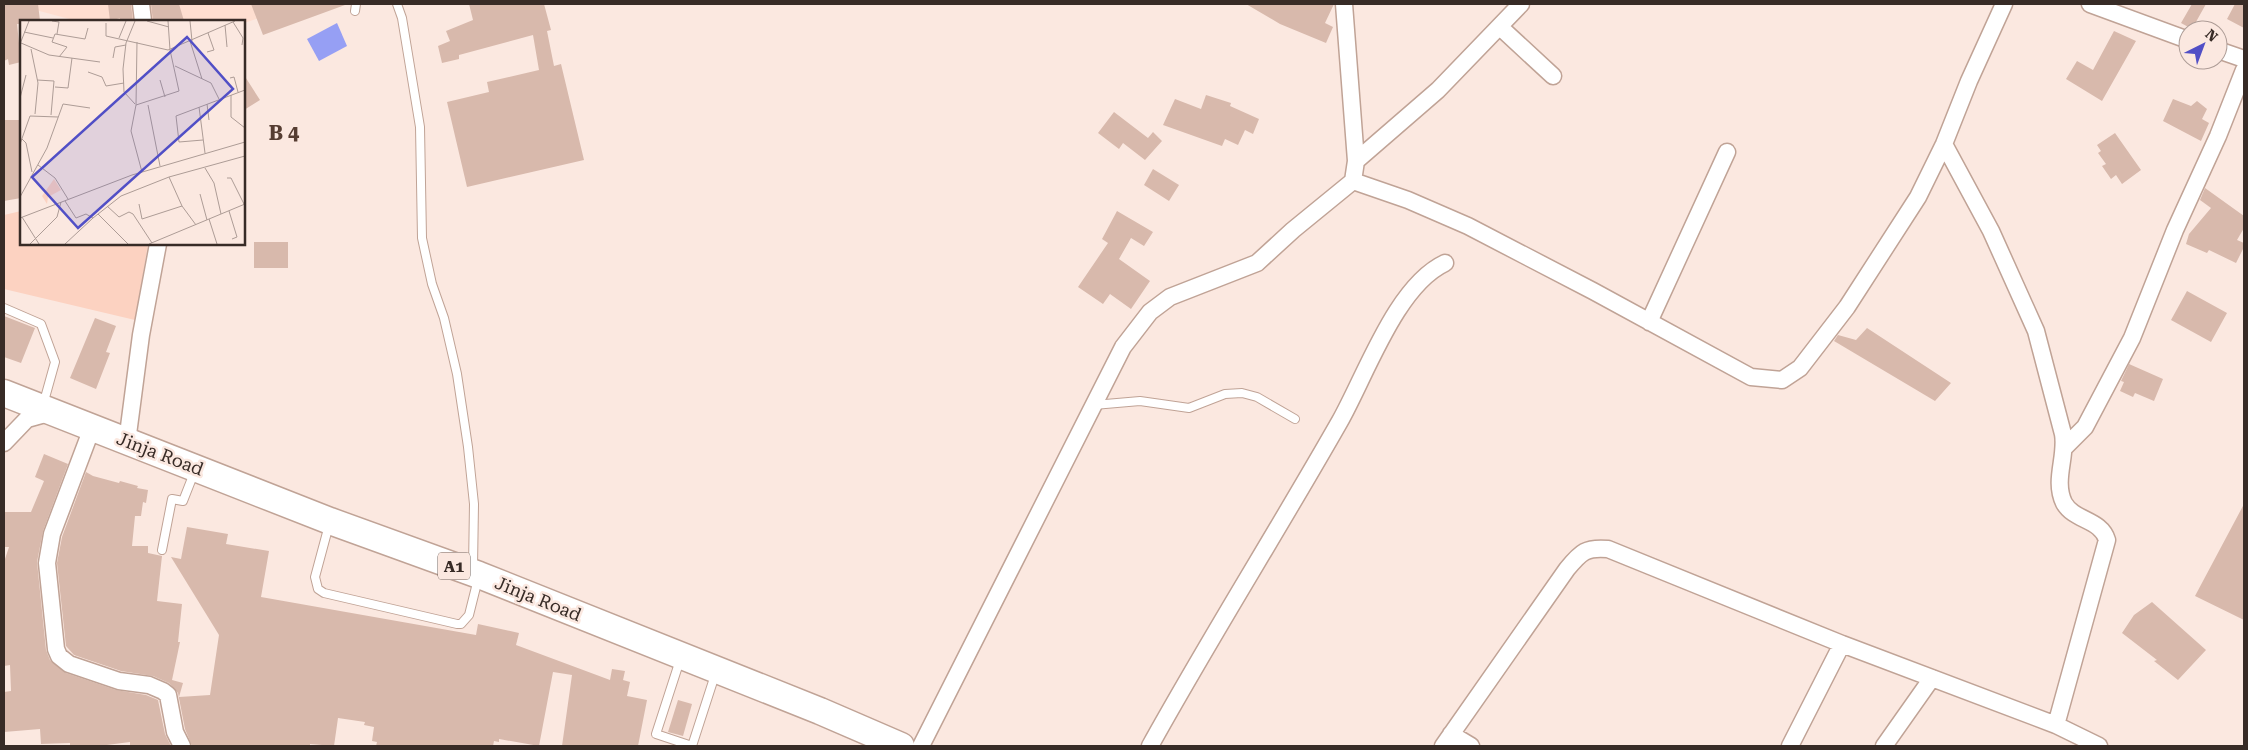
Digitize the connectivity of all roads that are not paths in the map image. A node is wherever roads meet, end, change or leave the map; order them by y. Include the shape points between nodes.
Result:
1 (141, 4) edge
2 (397, 4) edge
3 (1344, 4) edge
4 (1521, 4) edge
5 (2004, 4) edge
6 (2090, 4) edge
7 (144, 20) edge
8 (1500, 27) junction
9 (2178, 36) edge
10 (2228, 53) edge
11 (2244, 59) edge
12 (2244, 70) edge
13 (1553, 76) dead end
14 (1944, 144) junction
15 (1728, 152) dead end
16 (1356, 161) junction
17 (1353, 181) junction
18 (158, 245) edge
19 (1445, 263) dead end
20 (4, 308) edge
21 (1649, 322) junction
22 (4, 394) edge
23 (1092, 405) junction
24 (47, 410) junction
25 (1295, 419) dead end
26 (92, 428) junction
27 (127, 442) junction
28 (4, 443) edge
29 (2066, 447) junction
30 (196, 468) junction
31 (330, 521) junction
32 (162, 550) dead end
33 (476, 574) junction
34 (1842, 644) junction
35 (682, 655) junction
36 (717, 670) junction
37 (1932, 678) junction
38 (2056, 725) junction
39 (1447, 740) edge
40 (182, 746) edge
41 (901, 746) edge
42 (921, 746) edge
43 (1150, 746) edge
44 (1470, 746) edge
45 (1790, 746) edge
46 (1884, 746) edge
47 (2099, 746) edge

1 - 7 street
2 - 33 lane via 420,127 422,238 432,284 444,318 468,447
3 - 16 street
4 - 8 street
5 - 14 street
6 - 9 street
8 - 13 street
8 - 16 street via 1438,90
10 - 11 street
12 - 29 street via 2132,338 2085,427
14 - 21 street via 1918,197 1883,253 1847,307 1793,375 1782,380 1751,377
14 - 29 street via 1991,231 2036,331
15 - 21 street
16 - 17 street
17 - 21 street via 1468,226
17 - 23 street via 1292,230 1257,264 1170,297 1150,312 1123,347
18 - 27 street via 141,335
19 - 43 street via 1433,268 1420,281 1386,329 1340,420
20 - 24 lane via 41,324 55,362
22 - 24 highway, Jinja Road / A1
23 - 25 lane via 1140,401 1189,408 1226,394 1242,393 1256,397
23 - 42 street
24 - 26 highway, Jinja Road / A1
24 - 28 street via 27,419
26 - 27 highway, Jinja Road / A1
26 - 40 street via 52,534 47,564 56,649 69,664 119,681 149,685 164,691 168,695 175,732
27 - 30 highway, Jinja Road / A1
29 - 38 street via 2059,476 2064,502 2070,511 2099,527 2107,540
30 - 31 highway, Jinja Road / A1
30 - 32 lane via 183,501 172,499
31 - 33 highway, Jinja Road / A1
31 - 33 lane via 315,577 318,589 324,593 462,624 469,615
33 - 35 highway, Jinja Road / A1
34 - 37 street
34 - 39 street via 1608,549 1592,548 1579,555 1567,570
34 - 45 street
35 - 36 highway, Jinja Road / A1
35 - 36 lane via 656,734 692,746
36 - 41 highway, Jinja Road / A1
37 - 38 street
37 - 46 street
38 - 47 street
39 - 44 street

